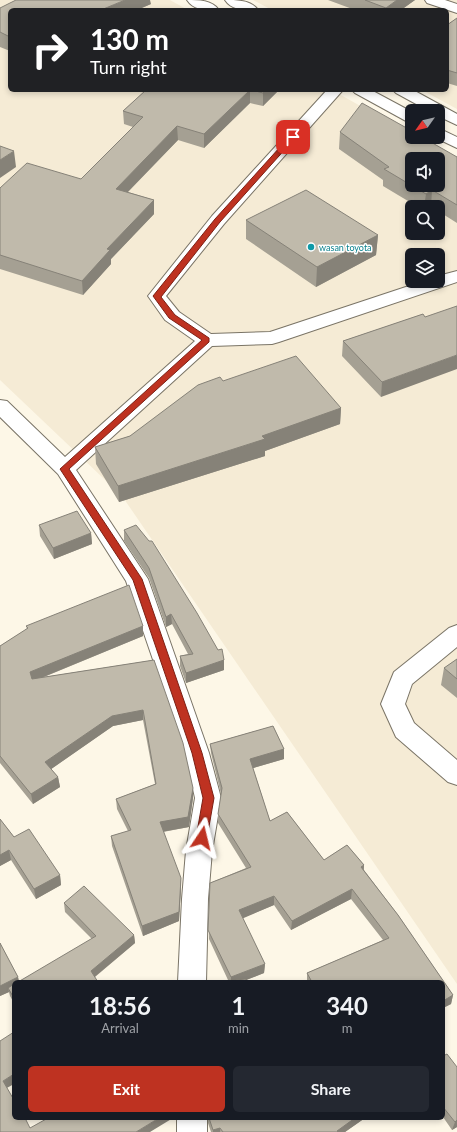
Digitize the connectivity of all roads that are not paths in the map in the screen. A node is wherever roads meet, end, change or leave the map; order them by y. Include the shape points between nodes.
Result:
1 (194, 0) edge
2 (232, 0) edge
3 (432, 0) edge
4 (208, 8) edge
5 (247, 8) edge
6 (443, 8) edge
7 (333, 92) edge
8 (366, 92) edge
9 (405, 92) edge
10 (405, 114) edge
11 (457, 120) edge
12 (445, 136) edge
13 (457, 143) edge
14 (457, 276) edge
15 (207, 340) junction
16 (0, 406) edge
17 (65, 469) junction
18 (457, 634) edge
19 (457, 774) edge
20 (192, 980) edge
21 (192, 1120) edge
22 (192, 1132) edge

1 - 4 street
2 - 5 street
3 - 6 street
7 - 15 street via 218,220 157,296 172,316
8 - 10 street
9 - 11 street
12 - 13 street
14 - 15 street via 272,338
15 - 17 street
16 - 17 street
17 - 20 street via 138,579 197,753 208,798 199,851
18 - 19 street via 402,679 393,704 405,730
21 - 22 street

